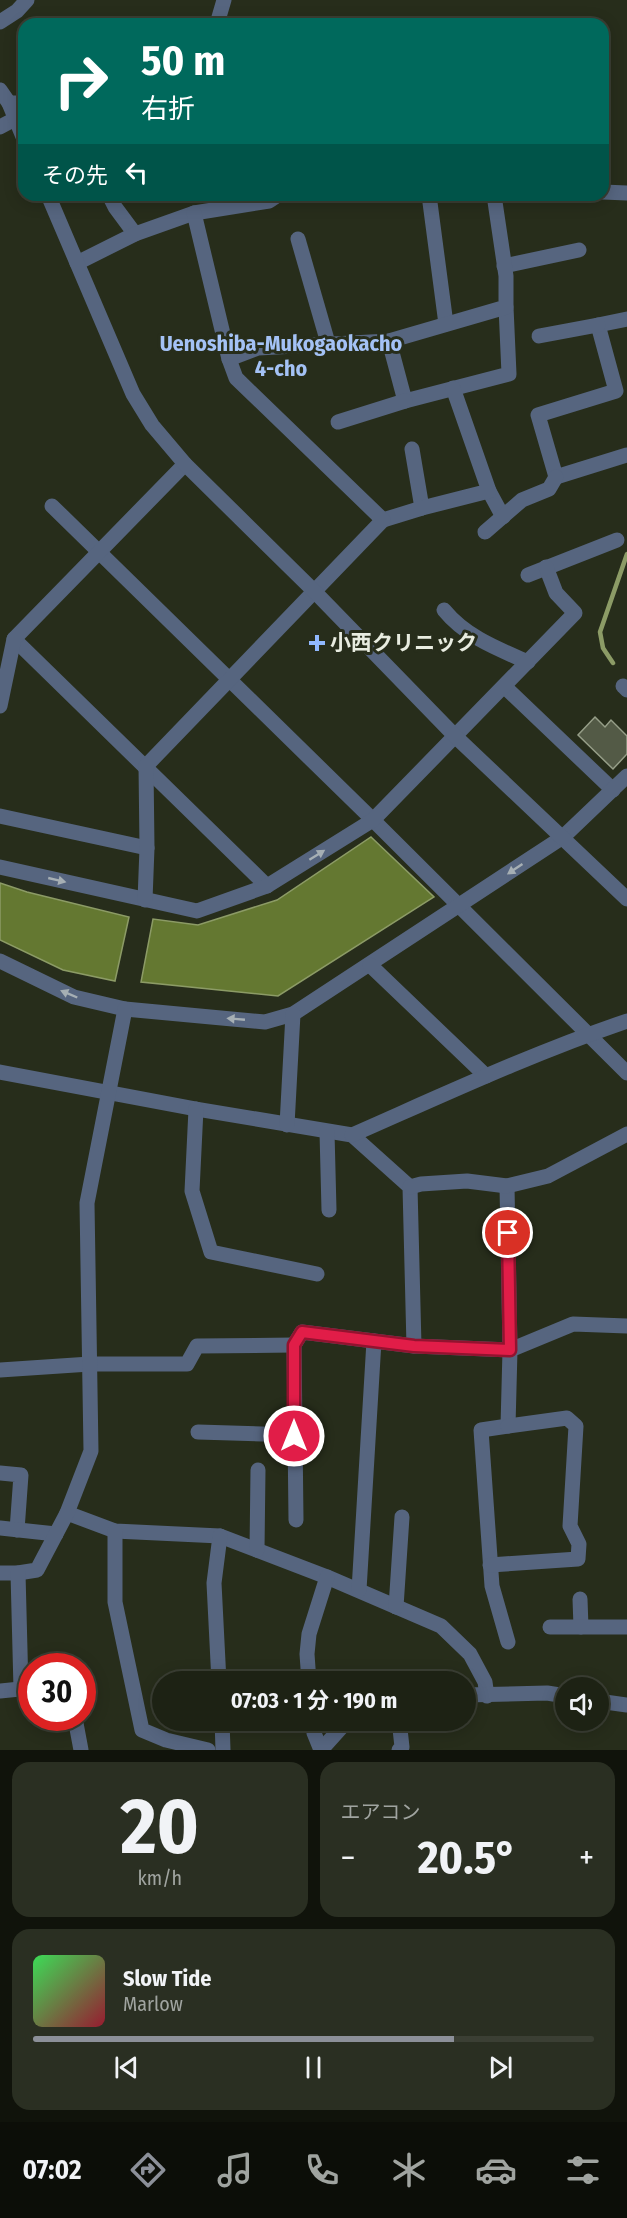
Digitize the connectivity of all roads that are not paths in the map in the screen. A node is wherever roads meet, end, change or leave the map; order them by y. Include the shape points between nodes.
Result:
1 (27, 0) edge
2 (224, 0) edge
3 (219, 17) dead end
4 (0, 22) edge
5 (11, 99) edge
6 (15, 119) junction
7 (18, 126) edge
8 (0, 127) edge
9 (609, 192) edge
10 (627, 193) edge
11 (51, 201) edge
12 (112, 201) edge
13 (269, 201) edge
14 (430, 201) edge
15 (495, 201) edge
16 (194, 213) junction
17 (135, 234) junction
18 (298, 239) dead end
19 (579, 250) dead end
20 (77, 263) junction
21 (504, 266) junction
22 (506, 308) junction
23 (627, 319) edge
24 (446, 324) junction
25 (598, 325) junction
26 (539, 336) dead end
27 (388, 341) junction
28 (328, 343) junction
29 (229, 359) junction
30 (453, 388) junction
31 (621, 390) edge
32 (405, 401) junction
33 (338, 422) dead end
34 (412, 449) dead end
35 (627, 455) edge
36 (185, 464) junction
37 (556, 477) junction
38 (489, 491) junction
39 (52, 506) dead end
40 (422, 508) junction
41 (503, 517) junction
42 (383, 520) junction
43 (485, 532) dead end
44 (617, 540) dead end
45 (99, 554) junction
46 (546, 567) junction
47 (528, 575) dead end
48 (315, 592) junction
49 (444, 610) dead end
50 (14, 639) junction
51 (528, 662) junction
52 (229, 679) junction
53 (505, 687) junction
54 (0, 706) edge
55 (456, 737) junction
56 (146, 766) junction
57 (627, 776) edge
58 (613, 790) junction
59 (0, 816) edge
60 (373, 820) junction
61 (563, 837) junction
62 (147, 848) junction
63 (0, 867) edge
64 (267, 886) junction
65 (627, 899) edge
66 (145, 900) junction
67 (460, 906) junction
68 (0, 961) edge
69 (370, 965) junction
70 (125, 1010) junction
71 (293, 1014) junction
72 (627, 1021) edge
73 (588, 1034) junction
74 (0, 1072) edge
75 (627, 1073) edge
76 (486, 1077) junction
77 (109, 1093) junction
78 (196, 1109) junction
79 (287, 1125) junction
80 (327, 1131) junction
81 (627, 1134) edge
82 (352, 1135) junction
83 (507, 1186) junction
84 (410, 1187) junction
85 (329, 1210) dead end
86 (318, 1274) dead end
87 (627, 1326) edge
88 (374, 1341) junction
89 (294, 1345) junction
90 (414, 1346) junction
91 (510, 1350) junction
92 (90, 1364) junction
93 (0, 1370) edge
94 (508, 1426) junction
95 (198, 1432) dead end
96 (294, 1436) junction
97 (258, 1470) dead end
98 (0, 1473) edge
99 (67, 1513) junction
100 (402, 1517) dead end
101 (296, 1520) dead end
102 (0, 1528) edge
103 (17, 1530) junction
104 (115, 1531) junction
105 (56, 1534) junction
106 (220, 1536) junction
107 (257, 1550) junction
108 (490, 1565) junction
109 (0, 1573) edge
110 (18, 1573) junction
111 (327, 1577) junction
112 (358, 1590) junction
113 (580, 1599) dead end
114 (396, 1607) junction
115 (550, 1627) dead end
116 (582, 1627) junction
117 (627, 1627) edge
118 (508, 1642) dead end
119 (24, 1653) edge
120 (218, 1671) edge
121 (308, 1671) edge
122 (18, 1690) edge
123 (0, 1691) edge
124 (555, 1694) edge
125 (476, 1696) edge
126 (487, 1696) junction
127 (609, 1703) edge
128 (627, 1705) edge
129 (77, 1731) edge
130 (222, 1731) edge
131 (314, 1731) edge
132 (338, 1731) edge
133 (400, 1731) edge
134 (165, 1745) edge
135 (81, 1750) edge
136 (208, 1750) edge
137 (223, 1750) edge
138 (321, 1750) edge
139 (399, 1750) edge

1 - 4 street
2 - 3 street
5 - 6 street
6 - 7 street
6 - 8 street
9 - 10 street
11 - 20 street
12 - 17 street
13 - 16 street
14 - 24 street
15 - 21 street
16 - 17 street
16 - 29 street
17 - 20 street
18 - 28 street
19 - 21 street
20 - 36 street via 133,394 152,425
21 - 22 street
22 - 24 street
22 - 30 street via 508,374
23 - 25 street
24 - 27 street
25 - 26 street
25 - 31 street
27 - 28 street
27 - 32 street
28 - 29 street via 258,348
29 - 42 street via 236,378
30 - 32 street
30 - 38 street
31 - 37 street via 538,415
32 - 33 street
34 - 40 street
35 - 37 street
36 - 45 street
36 - 48 street
37 - 41 street via 549,489 522,500
38 - 40 street
38 - 41 street
39 - 45 street
40 - 42 street
41 - 43 street
42 - 48 street
44 - 46 street
45 - 50 street
45 - 52 street
46 - 47 street
46 - 51 street via 556,593 575,613
48 - 52 street
48 - 55 street
49 - 51 street via 453,622 482,642
50 - 54 street
50 - 56 street
51 - 53 street
52 - 56 street
52 - 60 street
53 - 55 street
53 - 58 street
55 - 60 street
55 - 61 street
56 - 62 street
56 - 64 street
57 - 58 street
58 - 61 street
59 - 62 street
64 -> 60 street
60 - 67 street
61 - 65 street
61 -> 67 street
62 - 66 street
63 -> 66 street
64 - 66 street via 197,911
67 - 69 street
67 - 73 street
70 -> 68 street via 74,997
69 - 71 street
69 - 76 street
71 -> 70 street via 265,1022
70 - 77 street
71 - 79 street
72 - 73 street
73 - 75 street
73 - 76 street
74 - 77 street
76 - 82 street
77 - 78 street
77 - 92 street via 87,1203
78 - 79 street
78 - 86 street via 192,1191 211,1252
79 - 80 street
80 - 82 street
80 - 85 street
81 - 83 street via 548,1176
82 - 84 street
83 - 84 street via 467,1181
83 - 91 street
84 - 90 street
87 - 91 street via 573,1324
88 - 89 street via 302,1332
88 - 90 street
88 - 112 street
89 - 92 street via 197,1346 187,1365
89 - 96 street
90 - 91 street
91 - 94 street
92 - 93 street
92 - 99 street via 91,1451
94 - 108 street via 481,1430
94 - 108 street via 567,1418 576,1426 570,1526 579,1544 578,1559
95 - 96 street
96 - 101 street
97 - 107 street
98 - 103 street via 21,1475
99 - 104 street
99 - 105 street
100 - 114 street
102 - 103 street
103 - 105 street
104 - 106 street
104 - 134 street via 115,1602 142,1730
105 - 110 street via 37,1570
106 - 107 street
106 - 120 street via 214,1582
107 - 111 street
108 - 118 street
109 - 110 street
110 - 119 street
111 - 112 street
111 - 121 street via 309,1634
112 - 114 street
113 - 116 street
114 - 126 street via 441,1626 470,1654
115 - 116 street
116 - 117 street
122 - 123 street
124 - 126 street
125 - 126 street
127 - 128 street
129 - 135 street
130 - 137 street
131 - 138 street
132 - 138 street
133 - 139 street
134 - 136 street

